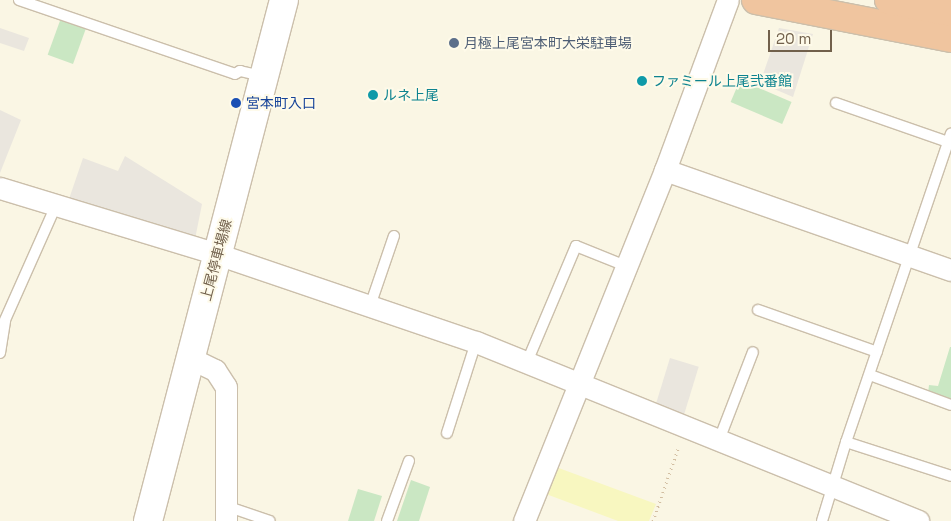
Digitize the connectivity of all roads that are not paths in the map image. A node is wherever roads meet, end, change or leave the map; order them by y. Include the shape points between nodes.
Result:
1 (19, 0) edge
2 (284, 0) edge
3 (728, 0) edge
4 (756, 0) edge
5 (889, 0) edge
6 (951, 12) edge
7 (951, 38) edge
8 (264, 76) junction
9 (836, 103) dead end
10 (949, 137) edge
11 (947, 159) edge
12 (665, 170) junction
13 (0, 188) edge
14 (57, 203) junction
15 (394, 236) dead end
16 (217, 254) junction
17 (911, 256) junction
18 (626, 266) junction
19 (951, 270) edge
20 (370, 306) junction
21 (758, 310) dead end
22 (476, 342) junction
23 (753, 352) dead end
24 (877, 352) junction
25 (0, 353) edge
26 (190, 358) junction
27 (527, 362) junction
28 (870, 375) junction
29 (578, 382) junction
30 (951, 405) edge
31 (447, 433) dead end
32 (719, 440) junction
33 (846, 442) junction
34 (409, 461) dead end
35 (951, 476) edge
36 (833, 487) junction
37 (226, 514) edge
38 (148, 521) edge
39 (270, 521) edge
40 (387, 521) edge
41 (524, 521) edge
42 (822, 521) edge
43 (918, 521) edge

1 - 8 lane via 235,74 240,71
2 - 8 main road, 上尾停車場線
3 - 12 street
4 - 7 highway
5 - 6 highway
8 - 16 main road, 上尾停車場線
9 - 10 lane
10 - 11 lane
11 - 17 lane
12 - 17 street
12 - 18 street
13 - 14 street
14 - 16 street
14 - 25 lane via 5,320
15 - 20 lane
16 - 20 street
16 - 26 main road, 上尾停車場線
17 - 19 street
17 - 24 lane
18 - 27 lane via 576,246
18 - 29 street
20 - 22 street
21 - 24 lane
22 - 27 street
22 - 31 lane
23 - 32 lane
24 - 28 lane
26 - 37 street via 215,370 226,387
26 - 38 main road, 上尾停車場線
27 - 29 street
28 - 30 lane
28 - 33 lane
29 - 32 street
29 - 41 street
32 - 36 street
33 - 35 lane
33 - 36 lane
34 - 40 lane
36 - 42 lane
36 - 43 street
37 - 39 lane

